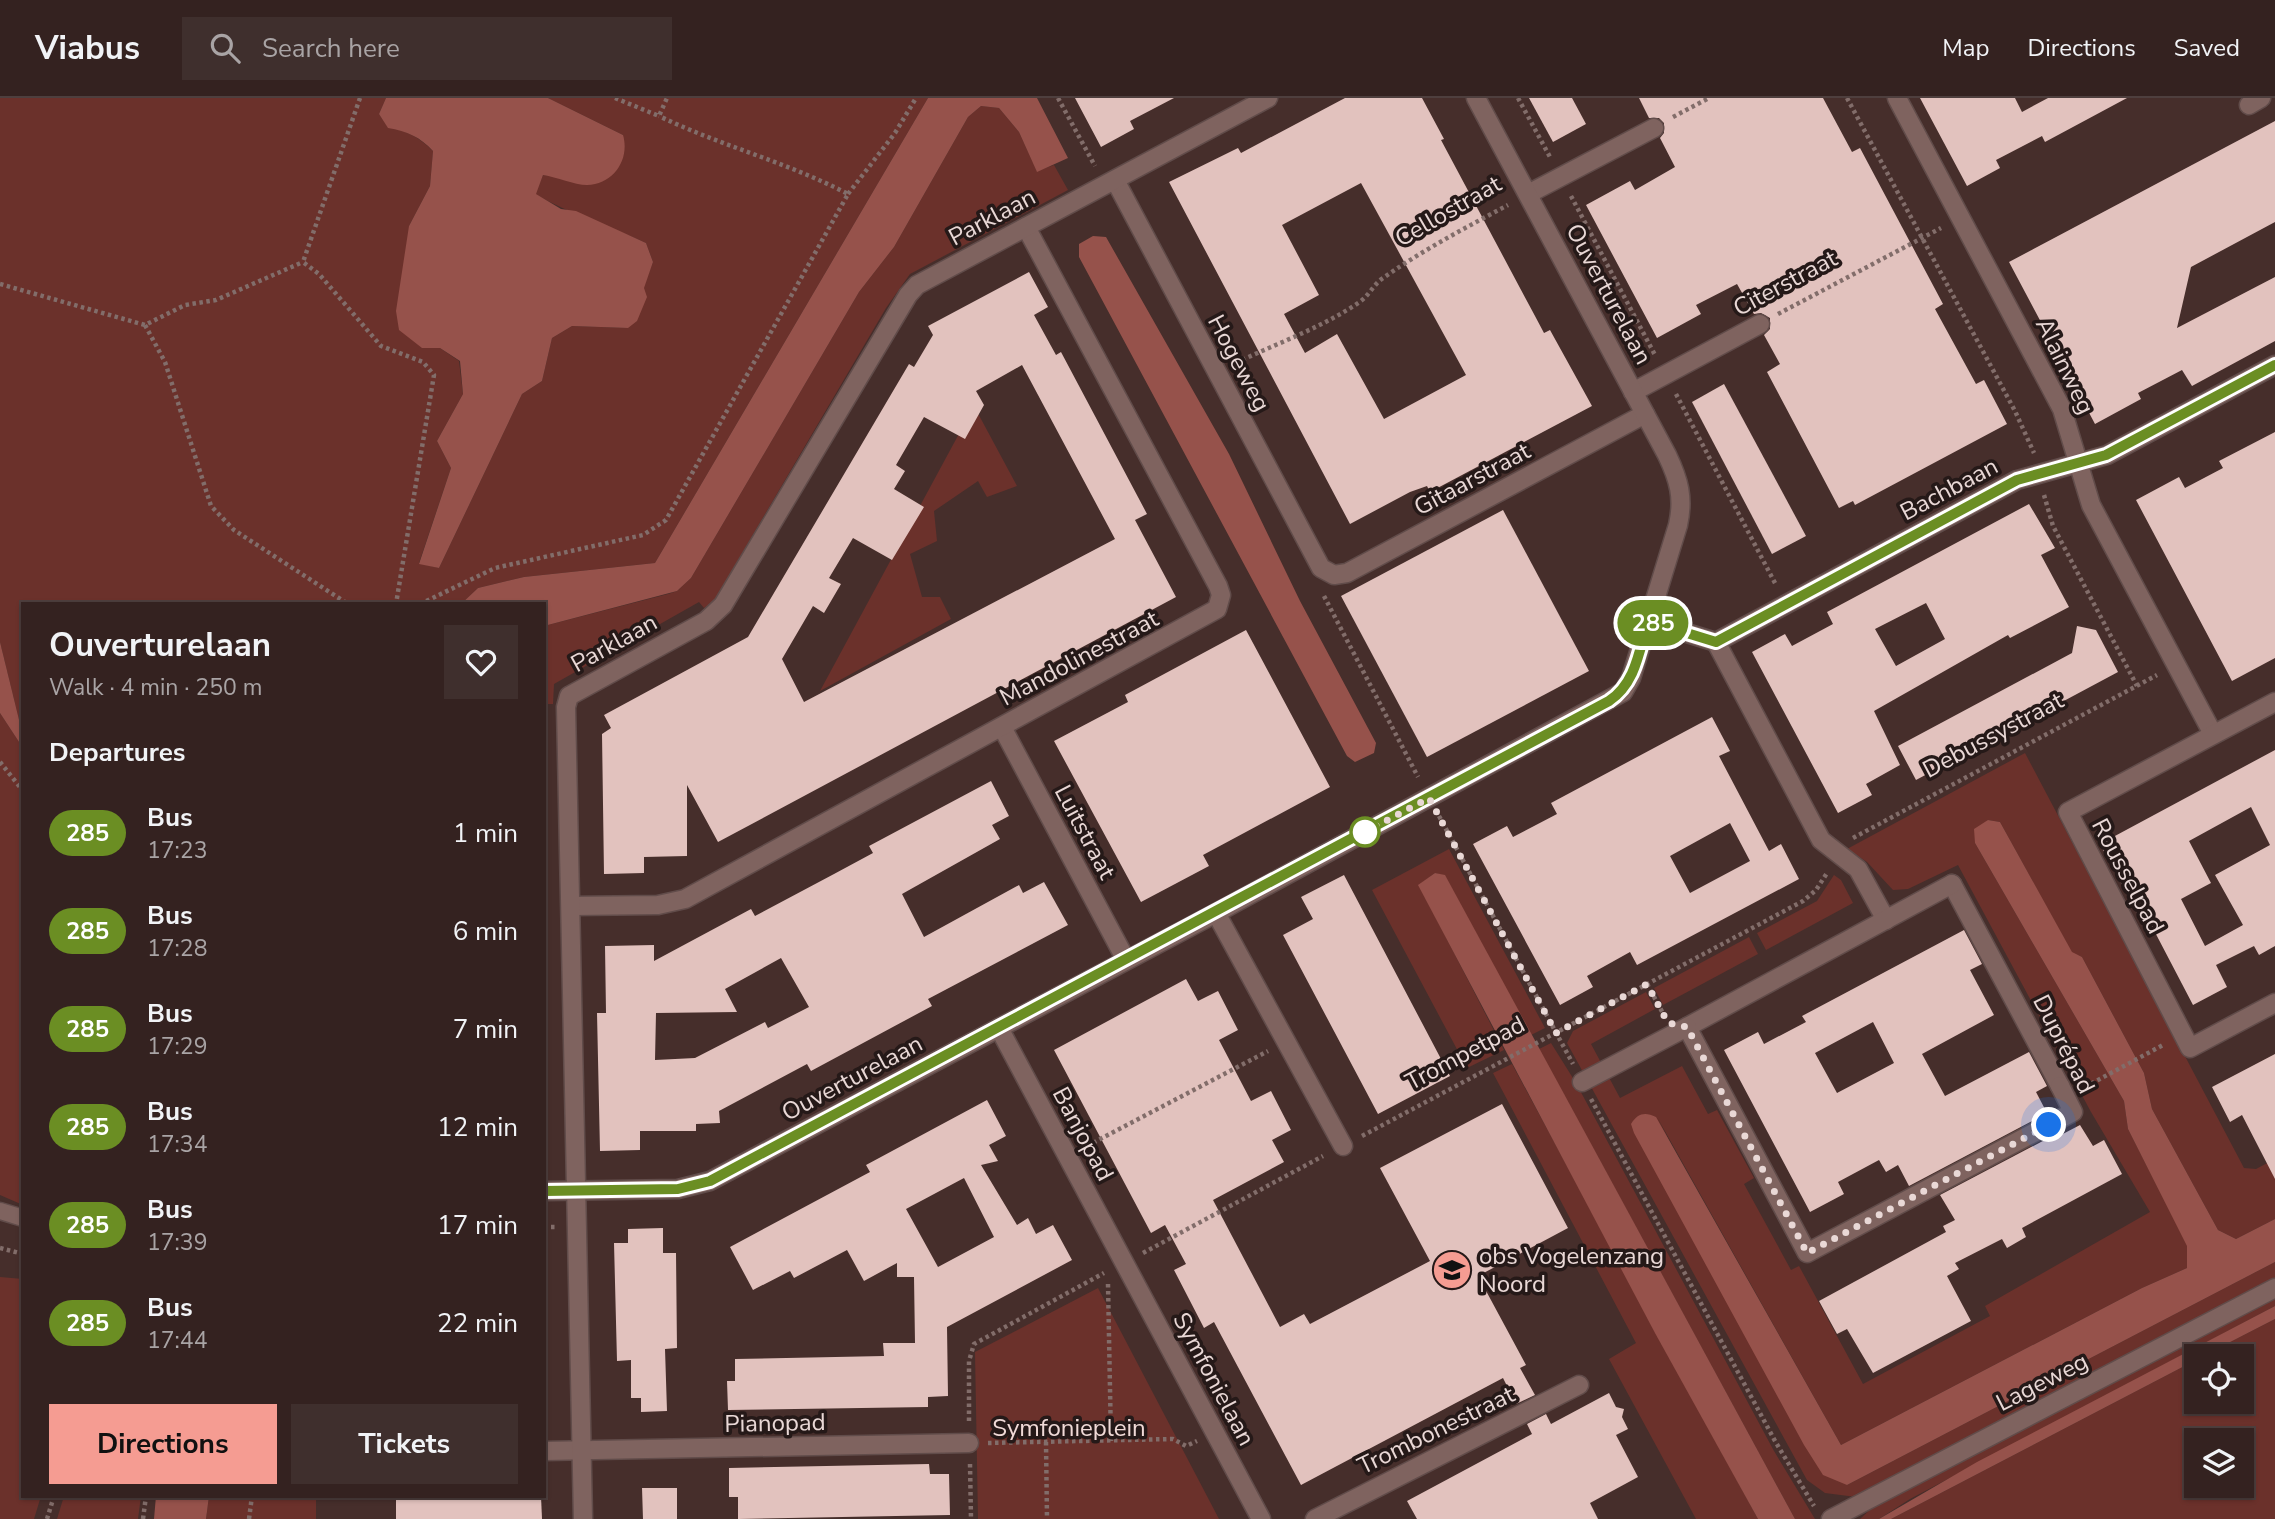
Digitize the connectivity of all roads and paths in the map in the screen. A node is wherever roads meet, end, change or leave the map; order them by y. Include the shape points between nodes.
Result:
1 (360, 98) edge
2 (615, 98) edge
3 (667, 98) edge
4 (916, 98) edge
5 (1058, 98) edge
6 (1268, 98) edge
7 (1476, 98) edge
8 (1518, 98) edge
9 (1709, 98) edge
10 (1847, 98) edge
11 (1897, 98) edge
12 (659, 116) junction
13 (1654, 128) joint
14 (1561, 177) junction
15 (1110, 183) junction
16 (848, 194) junction
17 (1528, 194) junction
18 (1960, 217) junction
19 (1026, 227) junction
20 (1922, 237) junction
21 (303, 262) junction
22 (0, 284) edge
23 (1760, 324) joint
24 (145, 326) junction
25 (2275, 365) edge
26 (1217, 373) junction
27 (1665, 374) junction
28 (1633, 392) junction
29 (1645, 414) junction
30 (2077, 462) junction
31 (2038, 472) junction
32 (1321, 568) junction
33 (345, 602) edge
34 (396, 602) edge
35 (425, 602) edge
36 (1786, 604) junction
37 (1648, 621) junction
38 (1716, 642) junction
39 (2176, 665) junction
40 (2137, 686) junction
41 (2275, 702) edge
42 (1002, 727) junction
43 (2213, 734) junction
44 (0, 762) edge
45 (21, 788) edge
46 (1429, 798) junction
47 (1839, 855) junction
48 (572, 906) junction
49 (1216, 912) junction
50 (1886, 920) junction
51 (1126, 960) junction
52 (1647, 984) junction
53 (2275, 1003) edge
54 (1687, 1027) junction
55 (999, 1028) junction
56 (1556, 1033) junction
57 (1287, 1042) junction
58 (2149, 1052) dead end
59 (2096, 1081) dead end
60 (1582, 1082) junction
61 (1343, 1146) junction
62 (1068, 1156) junction
63 (546, 1191) edge
64 (578, 1191) junction
65 (0, 1211) edge
66 (21, 1217) edge
67 (0, 1248) edge
68 (21, 1253) edge
69 (1116, 1267) junction
70 (2275, 1288) edge
71 (1579, 1385) dead end
72 (1214, 1431) junction
73 (1111, 1441) junction
74 (1046, 1442) junction
75 (970, 1443) junction
76 (546, 1451) edge
77 (582, 1451) junction
78 (53, 1498) edge
79 (146, 1498) edge
80 (251, 1498) edge
81 (1815, 1508) dead end
82 (47, 1519) edge
83 (143, 1519) edge
84 (249, 1519) edge
85 (583, 1519) edge
86 (971, 1519) edge
87 (1047, 1519) edge
88 (1261, 1519) edge
89 (1315, 1519) edge
90 (1832, 1519) edge

1 - 21 path
2 - 12 path
3 - 12 path
4 - 16 path
5 - 15 path
6 - 15 street, Parklaan
7 - 17 street, Ouverturelaan
8 - 14 path
9 - 13 path
10 - 20 path
11 - 18 street, Alainweg
12 - 16 path via 725,146 809,174
13 - 14 street, Cellostraat
14 - 17 street, Cellostraat
14 - 27 path
15 - 19 street, Parklaan
15 - 26 street, Hogeweg
16 - 35 path via 666,520 643,535 495,568
17 - 26 path, Cellostraat via 1437,241 1379,280 1369,294 1347,309
17 - 28 street, Ouverturelaan
18 - 20 path, Citerstraat
18 - 30 street, Alainweg via 2062,409
19 - 42 street, Mandolinestraat via 1218,586 1220,602 1211,615
19 - 48 street, Parklaan via 917,285 908,295 715,615 569,696
20 - 23 path, Citerstraat
20 - 31 path via 2032,444
21 - 24 path via 216,300 185,305
21 - 34 path via 319,274 381,346 423,362 434,374
22 - 24 path
23 - 27 street, Citerstraat
24 - 33 path via 164,362 211,506 234,530
25 - 30 street, Bachbaan via 2106,455
26 - 32 street, Hogeweg
27 - 28 street, Citerstraat
27 - 36 path
28 - 29 street, Ouverturelaan
29 - 32 street, Gitaarstraat via 1347,573 1334,575
29 - 37 street, Ouverturelaan via 1676,474 1682,506
30 - 31 street, Bachbaan
30 - 39 street, Alainweg via 2091,505
31 - 36 street, Bachbaan
31 - 40 path via 2053,526
32 - 46 path via 1321,588 1328,606
36 - 38 street, Bachbaan
37 - 38 street
37 - 46 street, Ouverturelaan via 1623,692
38 - 47 street via 1821,839
39 - 40 path, Debussystraat
39 - 43 street, Alainweg
40 - 47 path, Debussystraat via 1855,837
41 - 43 street, Rousselpad
42 - 48 street, Mandolinestraat via 685,899 659,905
42 - 51 street, Luitstraat
43 - 53 street, Rousselpad via 2068,812 2190,1048
44 - 45 path
46 - 49 street, Ouverturelaan
46 - 56 path
47 - 50 street via 1862,874
47 - 52 path via 1803,901
48 - 64 street, Parklaan
49 - 51 street, Ouverturelaan
49 - 57 street
50 - 54 street, Duprépad
50 - 54 street, Duprépad via 1952,884 2073,1112 1807,1253
51 - 55 street, Ouverturelaan
52 - 54 path via 1668,1023
52 - 56 path, Trompetpad
54 - 60 street, Duprépad
55 - 62 street, Banjopad
55 - 64 street, Ouverturelaan via 697,1186
56 - 60 path
56 - 61 path, Trompetpad
57 - 61 street
57 - 62 path
58 - 59 path
60 - 81 path
61 - 69 path, Trompetpad
62 - 69 street, Banjopad
63 - 64 street, Ouverturelaan
64 - 77 street, Parklaan
65 - 66 lane
67 - 68 path
69 - 72 street, Symfonielaan
69 - 73 path
69 - 75 path, Trompetpad via 974,1344 969,1361
70 - 90 street, Lageweg
71 - 89 street, Trombonestraat
72 - 73 path via 1186,1446 1173,1439
72 - 88 street, Symfonielaan
73 - 74 path
74 - 75 path
74 - 87 path
75 - 77 street, Pianopad
75 - 86 path
76 - 77 street, Pianopad
77 - 85 street, Parklaan
78 - 82 path
79 - 83 path
80 - 84 path

